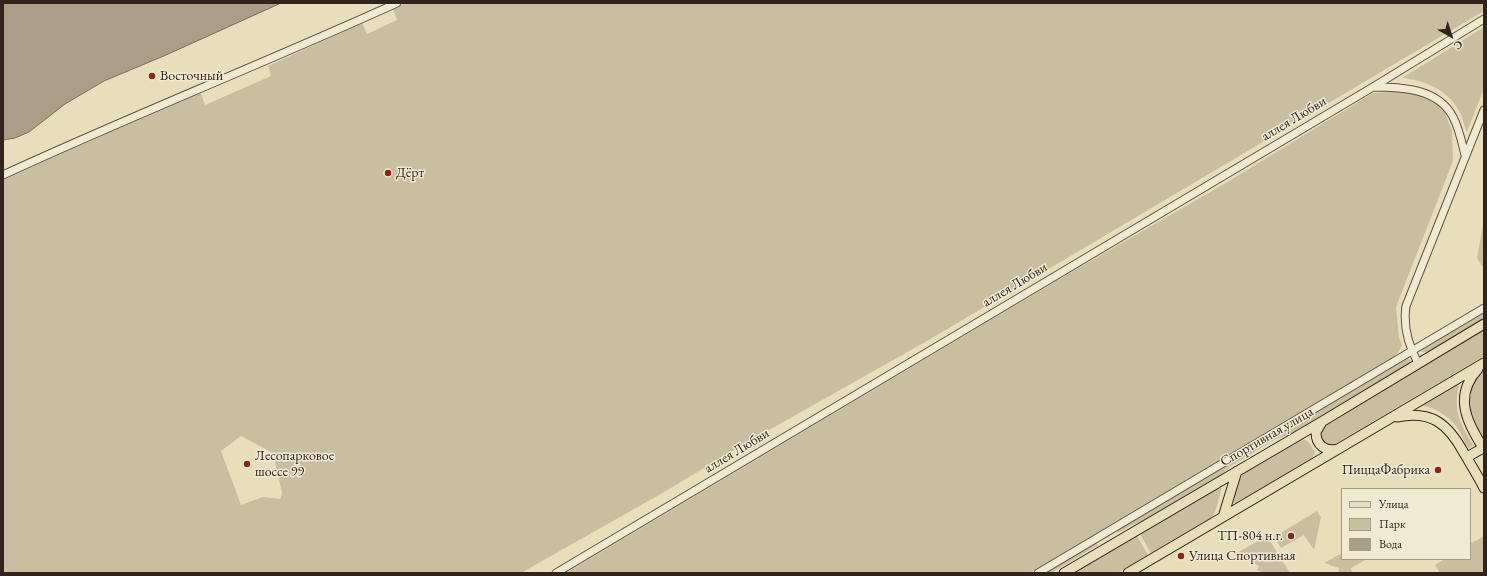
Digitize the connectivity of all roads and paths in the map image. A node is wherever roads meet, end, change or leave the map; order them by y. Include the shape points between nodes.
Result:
1 (397, 3) edge
2 (1484, 19) edge
3 (1373, 87) junction
4 (1484, 110) edge
5 (1465, 155) junction
6 (3, 175) edge
7 (1484, 308) edge
8 (1484, 324) edge
9 (1412, 351) junction
10 (1418, 363) junction
11 (1484, 363) edge
12 (1390, 418) junction
13 (1323, 421) junction
14 (1483, 448) edge
15 (1338, 449) junction
16 (1467, 457) junction
17 (1236, 472) junction
18 (1484, 488) edge
19 (1223, 517) junction
20 (558, 573) edge
21 (1038, 573) edge
22 (1064, 573) edge
23 (1128, 573) edge

1 - 6 street
2 - 3 street, аллея Любви
3 - 5 street via 1404,88 1435,97 1453,116
3 - 20 street, аллея Любви
4 - 5 street
5 - 9 street via 1406,306 1404,318
7 - 9 street
8 - 10 main road, Спортивная улица
9 - 10 street
9 - 21 street
10 - 13 main road, Спортивная улица
11 - 12 main road
11 - 14 main road via 1473,375 1464,394 1470,424
12 - 15 main road
12 - 16 main road via 1419,415 1435,419 1453,434
13 - 15 main road via 1316,432 1318,442 1325,449
13 - 17 main road, Спортивная улица
14 - 16 main road
15 - 19 main road
16 - 18 main road
17 - 19 main road
17 - 22 main road, Спортивная улица
19 - 23 main road

